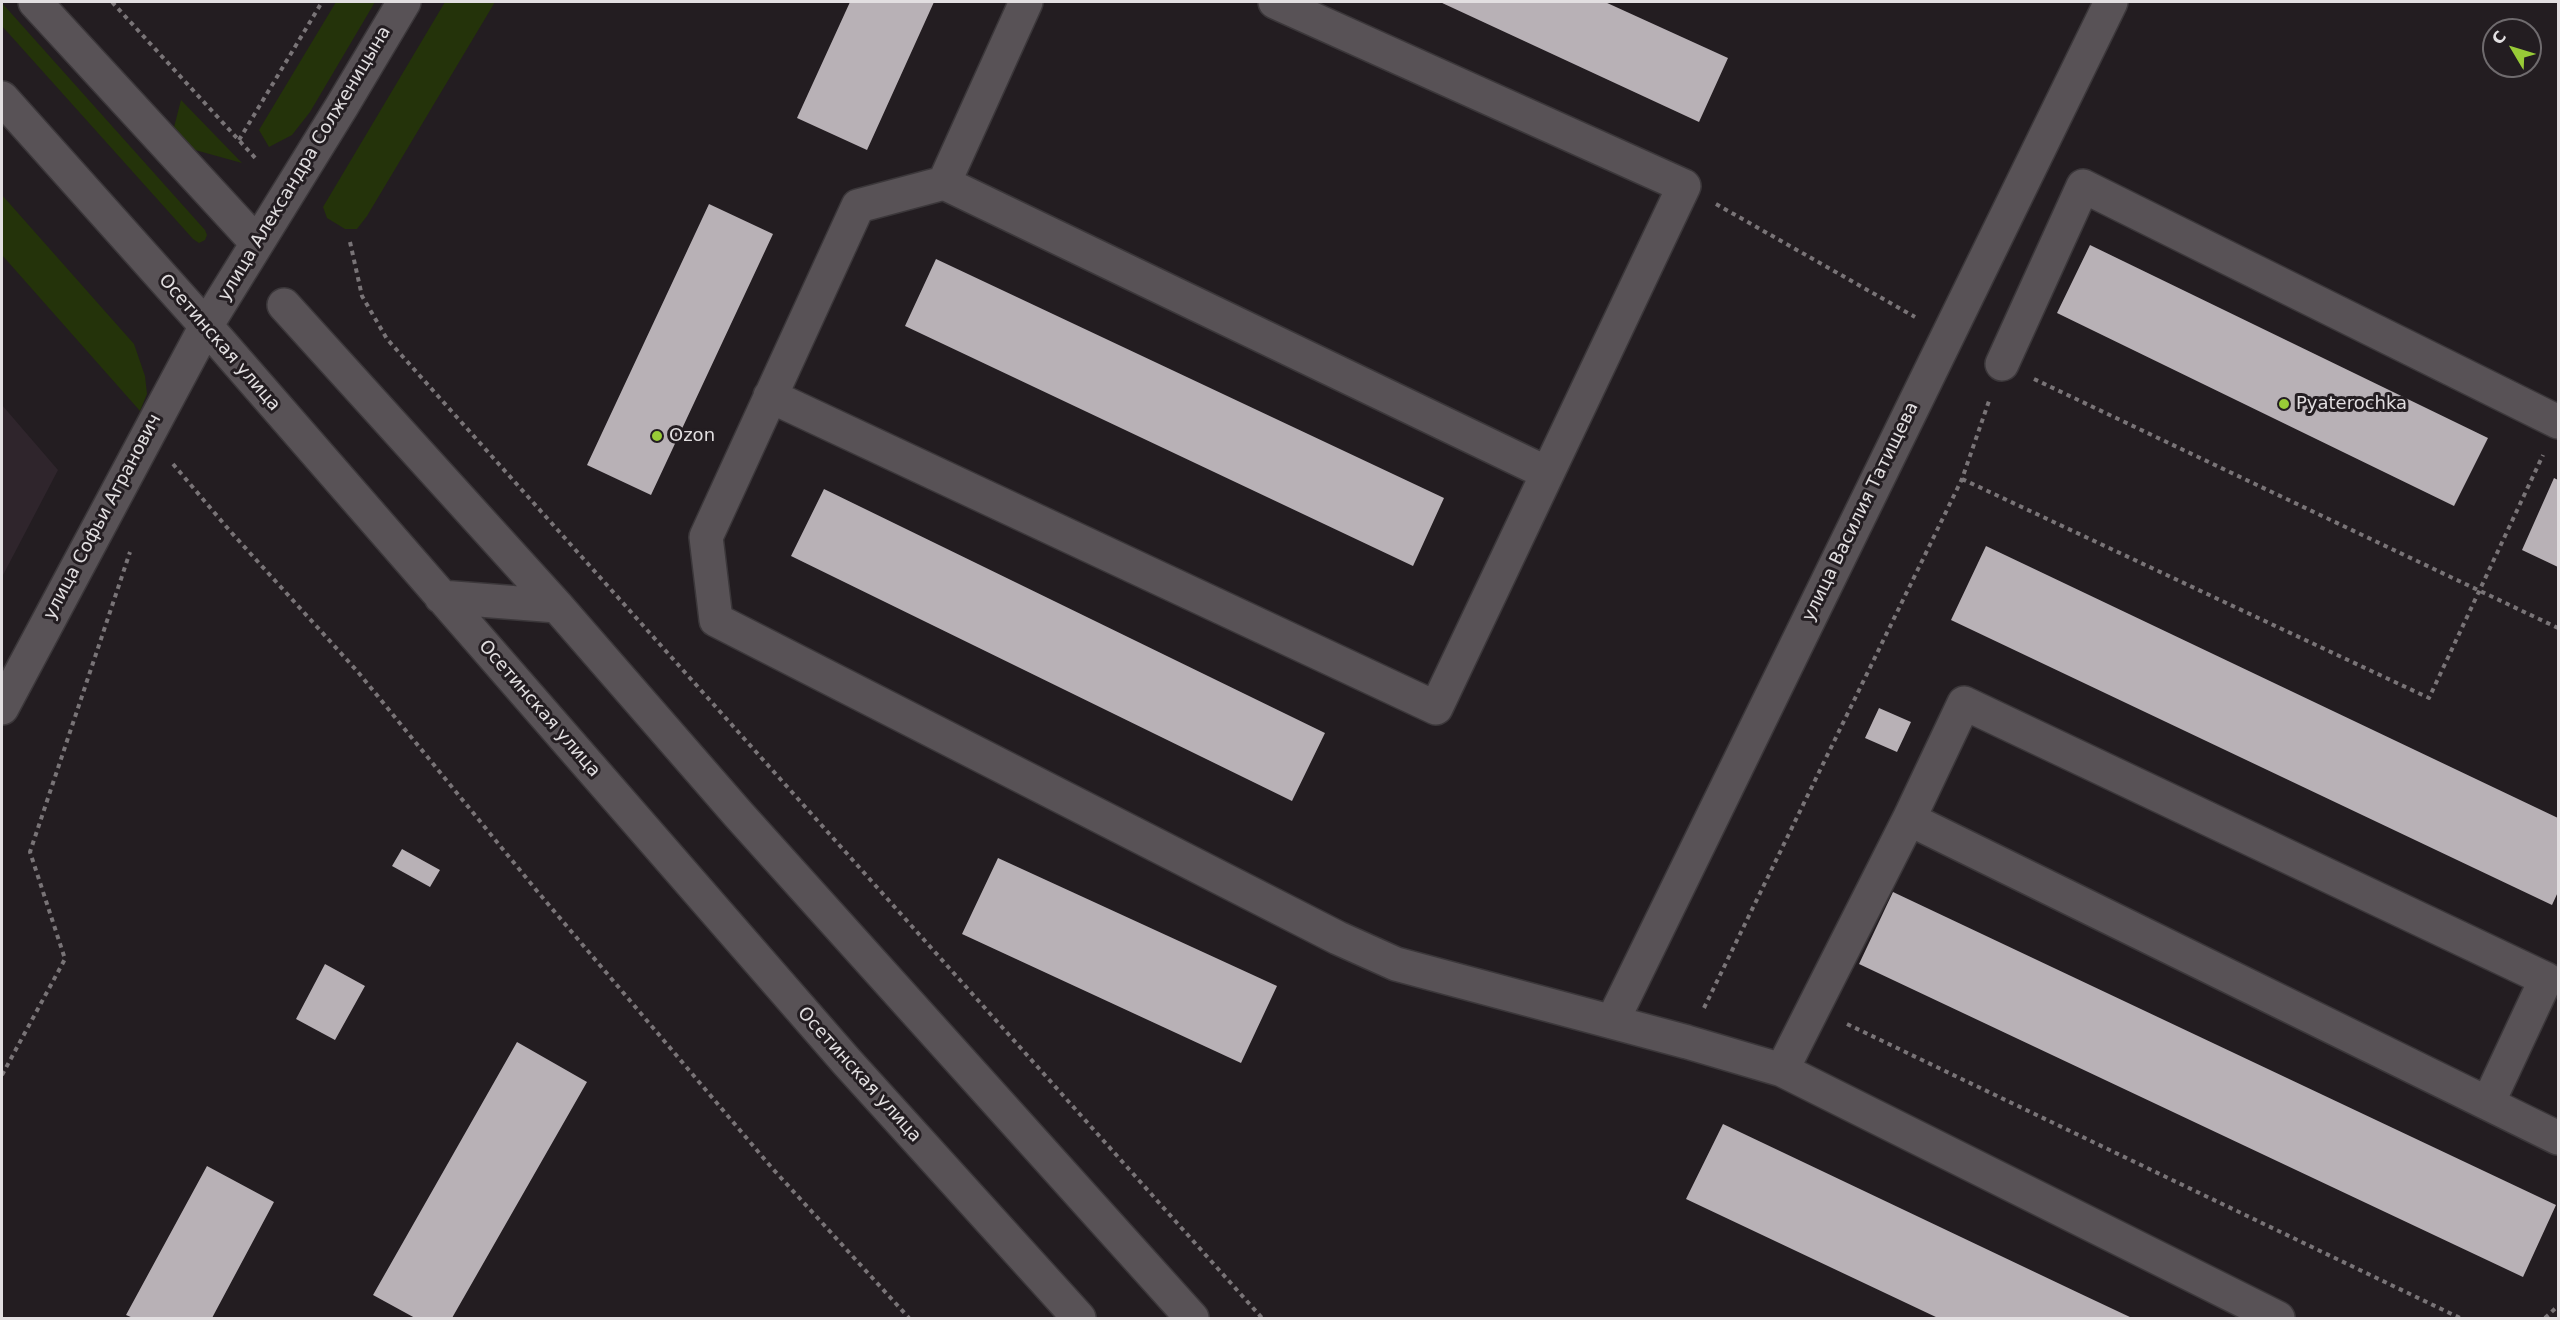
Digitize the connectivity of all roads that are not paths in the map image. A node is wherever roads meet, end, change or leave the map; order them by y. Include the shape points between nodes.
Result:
1 (35, 2) edge
2 (404, 2) edge
3 (1026, 2) edge
4 (1275, 2) edge
5 (2111, 2) edge
6 (2, 98) edge
7 (944, 183) junction
8 (256, 242) junction
9 (284, 305) dead end
10 (206, 327) junction
11 (2002, 364) road end
12 (770, 396) junction
13 (2559, 422) edge
14 (1546, 473) junction
15 (441, 597) junction
16 (557, 606) junction
17 (2, 708) edge
18 (1909, 819) junction
19 (1612, 1022) junction
20 (1782, 1070) junction
21 (2488, 1103) junction
22 (2559, 1138) edge
23 (1079, 1318) edge
24 (1192, 1318) edge
25 (2278, 1318) edge

1 - 8 street
2 - 8 street, улица Александра Солженицына
3 - 7 street
4 - 14 street via 1683,186
5 - 19 street, улица Василия Татищева
6 - 10 street, Осетинская улица
7 - 12 street via 858,206
7 - 14 street
8 - 10 street, улица Александра Солженицына
9 - 16 street
10 - 15 street, Осетинская улица
10 - 17 street, улица Софьи Агранович
11 - 13 street via 2083,186
12 - 14 street via 1436,708
12 - 19 street via 706,537 716,620 1338,938 1396,964
15 - 16 street
15 - 23 street, Осетинская улица via 847,1062
16 - 24 street via 739,815
18 - 20 street
18 - 21 street
18 - 21 street via 1964,703 2546,980
19 - 20 street
20 - 25 street
21 - 22 street

